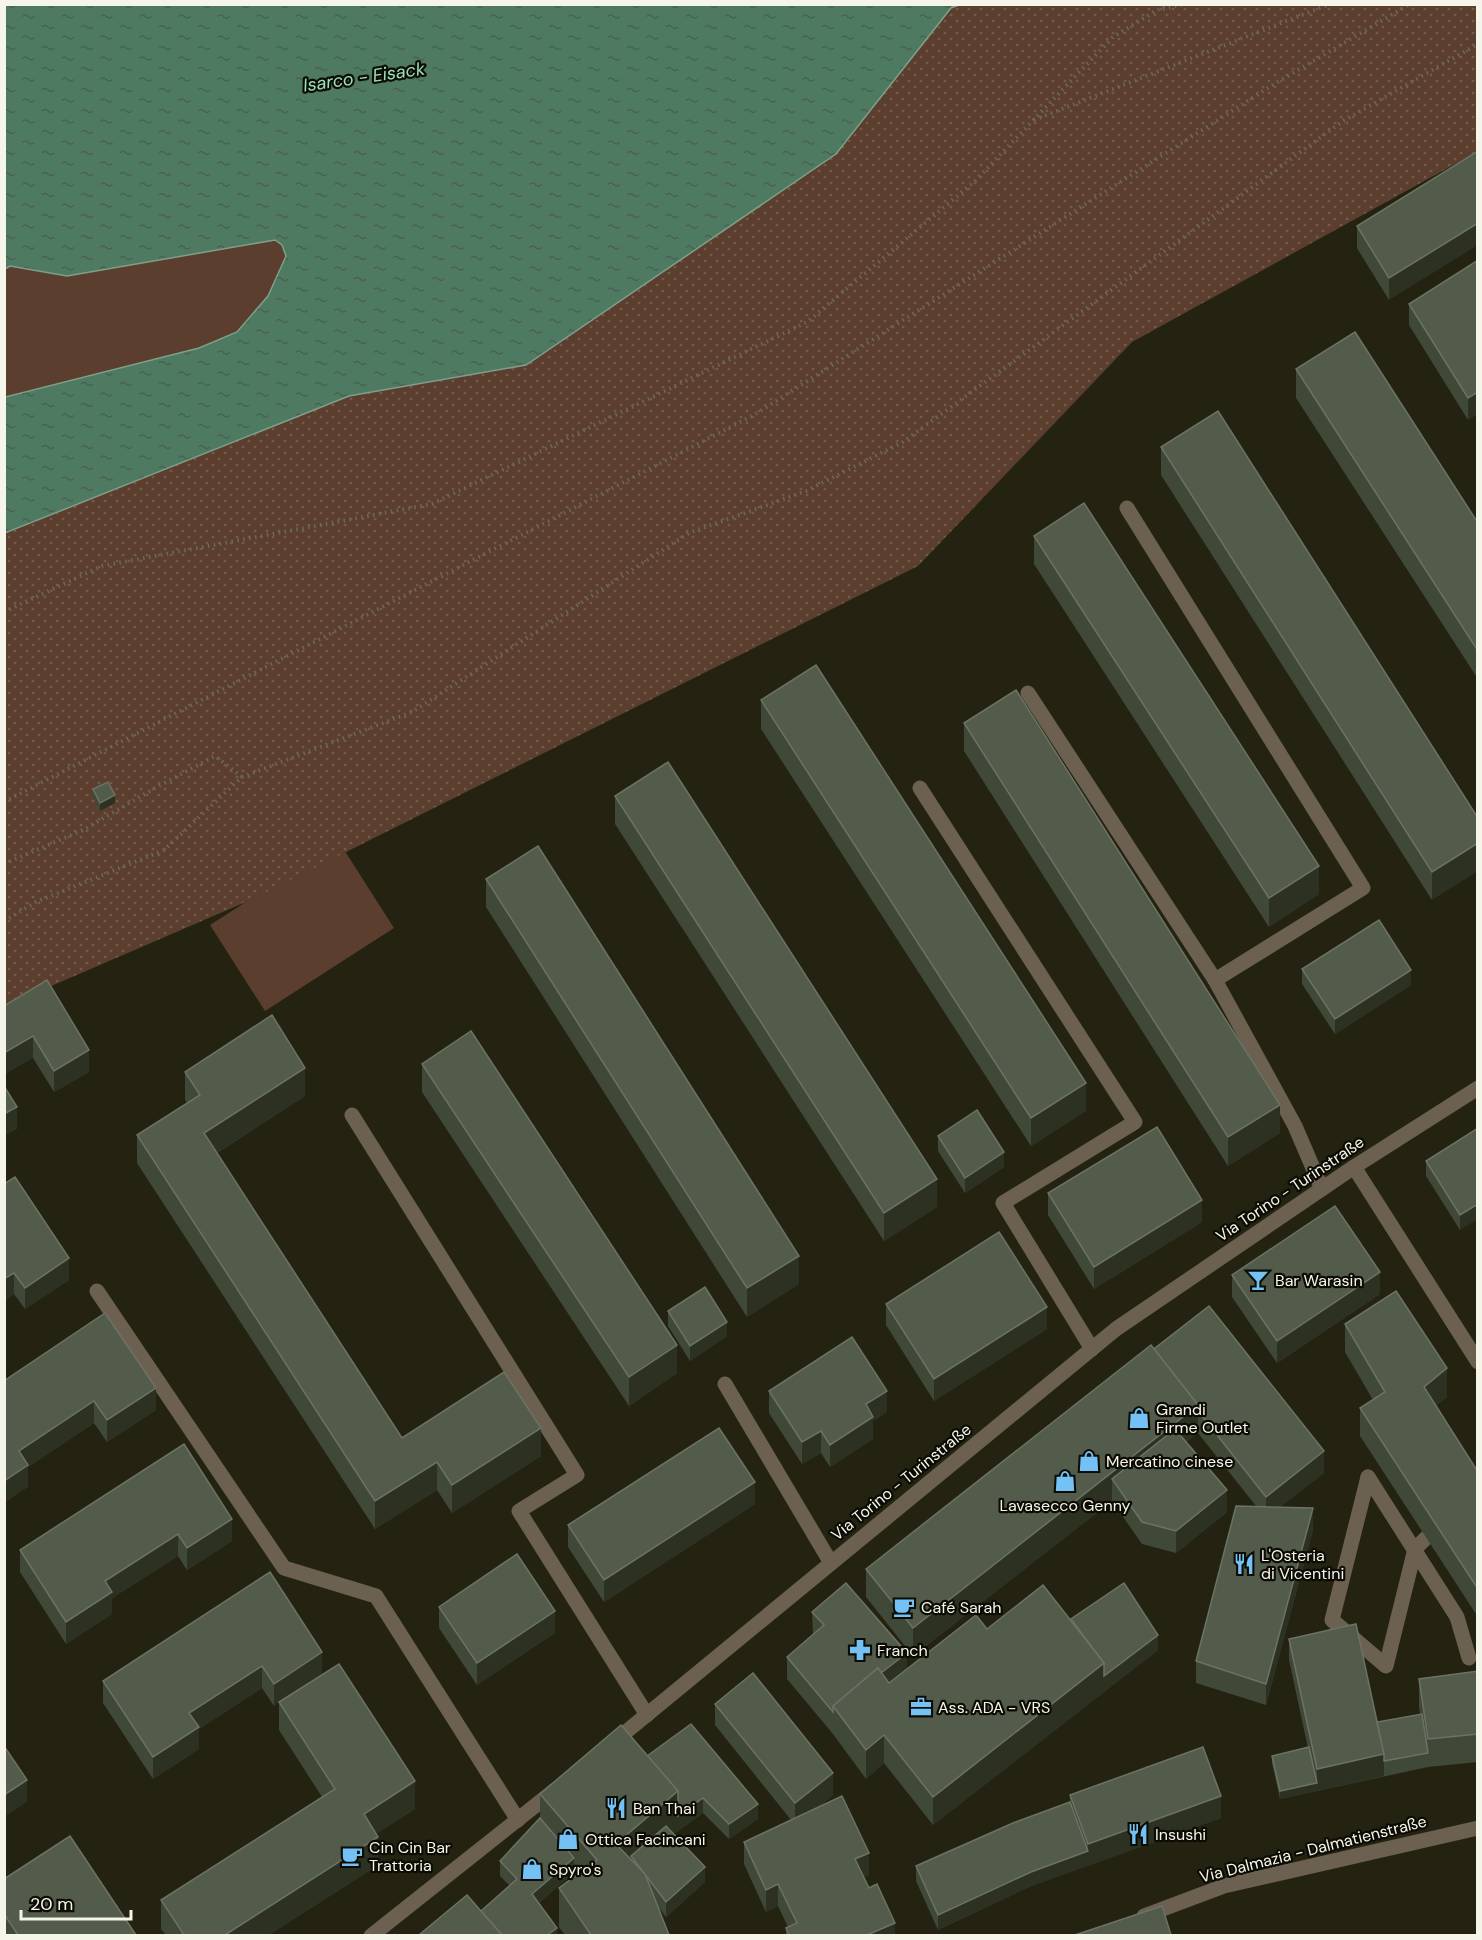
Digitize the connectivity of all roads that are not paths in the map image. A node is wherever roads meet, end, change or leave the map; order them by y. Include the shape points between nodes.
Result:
1 (1127, 508) dead end
2 (1028, 693) dead end
3 (920, 788) dead end
4 (1215, 980) junction
5 (1478, 1088) edge
6 (351, 1115) dead end
7 (1354, 1167) junction
8 (1322, 1189) junction
9 (97, 1291) dead end
10 (1092, 1349) junction
11 (1478, 1362) edge
12 (725, 1384) dead end
13 (1426, 1538) edge
14 (1414, 1549) junction
15 (831, 1563) junction
16 (1469, 1658) dead end
17 (647, 1715) junction
18 (594, 1758) edge
19 (567, 1780) edge
20 (518, 1820) junction
21 (1478, 1828) edge
22 (1135, 1919) edge
23 (371, 1935) edge

1 - 4 street via 1364,888
2 - 4 street
3 - 10 street via 1135,1122 1003,1203
4 - 8 street via 1295,1126
5 - 7 street, Via Torino - Turinstraße
6 - 17 street via 577,1475 519,1511
7 - 8 street, Via Torino - Turinstraße
7 - 11 street
8 - 10 street, Via Torino - Turinstraße
9 - 20 street via 284,1568 376,1596
10 - 15 street, Via Torino - Turinstraße
12 - 15 street
13 - 14 street
14 - 14 street via 1412,1560 1386,1666 1332,1620 1368,1477
14 - 16 street via 1457,1617
15 - 17 street, Via Torino - Turinstraße
17 - 18 street, Via Torino - Turinstraße
19 - 20 street
20 - 23 street
21 - 22 street, Via Dalmazia - Dalmatienstraße via 1224,1886

